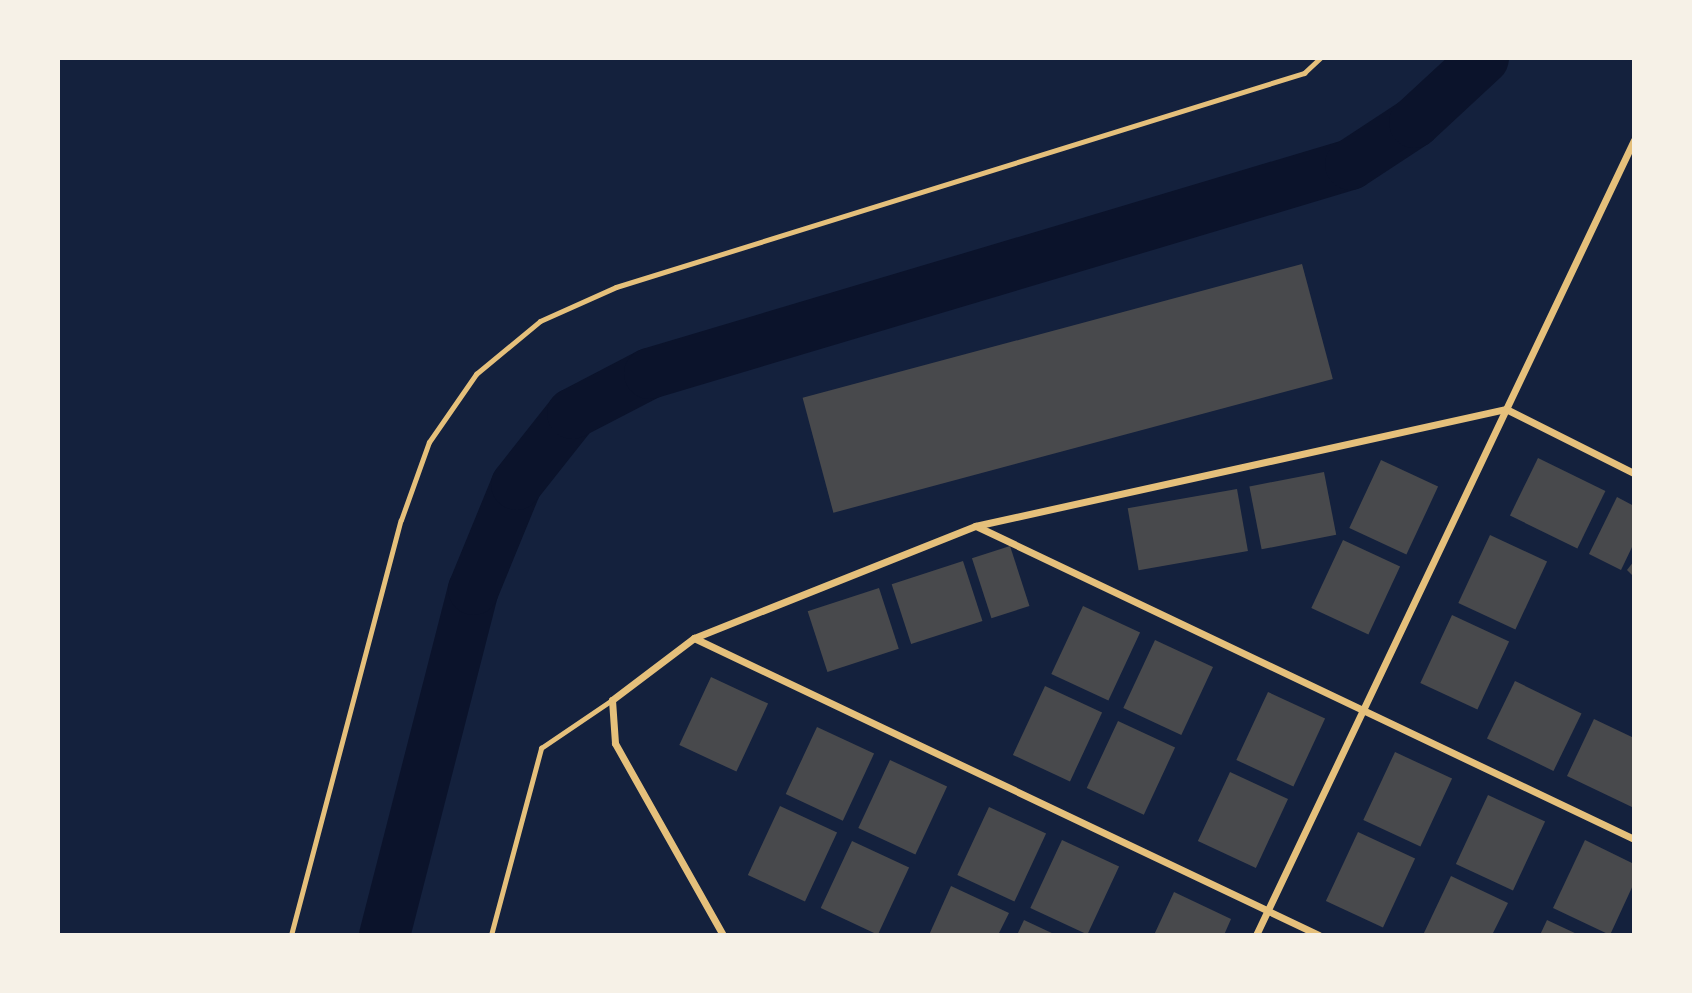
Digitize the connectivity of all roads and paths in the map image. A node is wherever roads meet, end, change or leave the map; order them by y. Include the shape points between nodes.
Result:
1 (1320, 58) edge
2 (1634, 140) edge
3 (1506, 409) junction
4 (1634, 473) edge
5 (975, 526) junction
6 (694, 638) junction
7 (612, 700) junction
8 (1362, 710) junction
9 (1634, 839) edge
10 (1267, 911) junction
11 (291, 935) edge
12 (491, 935) edge
13 (723, 935) edge
14 (1256, 935) edge
15 (1319, 935) edge

1 - 11 lane via 1304,73 615,287 540,321 476,374 429,442 401,520
2 - 3 street
3 - 4 street
3 - 5 street
3 - 8 street
5 - 6 street
5 - 8 street
6 - 7 street
6 - 10 street
7 - 12 lane via 541,748
7 - 13 street via 615,743
8 - 9 street
8 - 10 street
10 - 14 street
10 - 15 street

